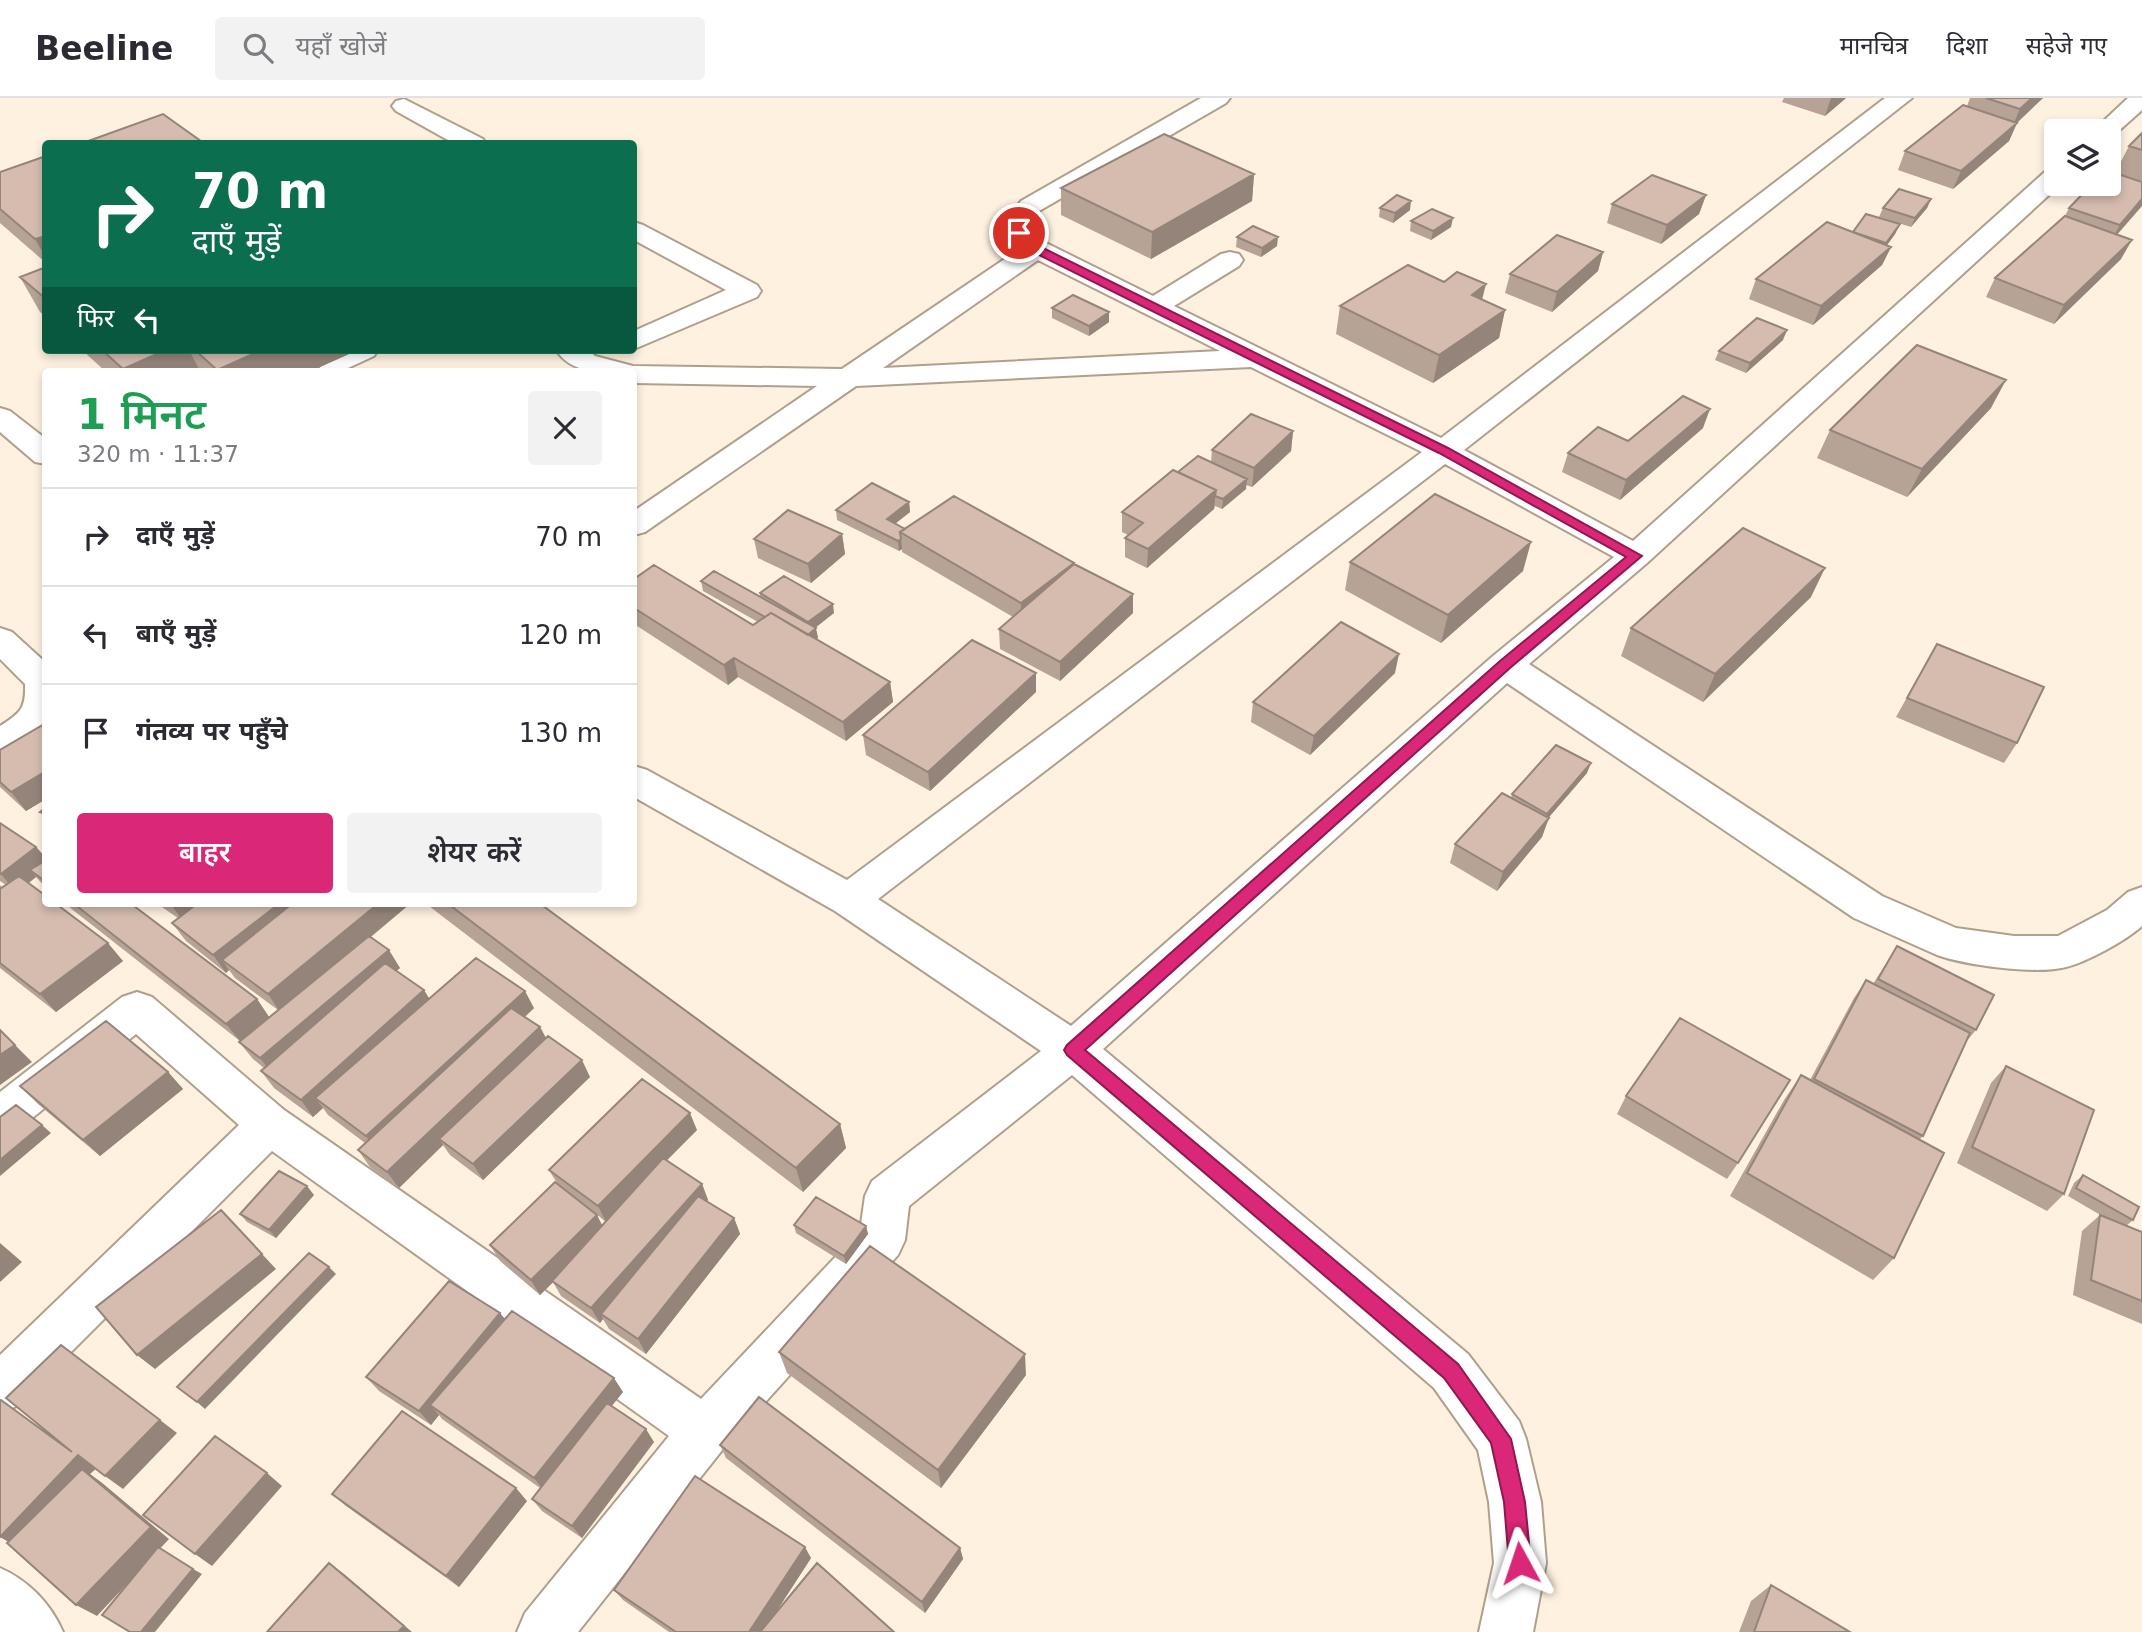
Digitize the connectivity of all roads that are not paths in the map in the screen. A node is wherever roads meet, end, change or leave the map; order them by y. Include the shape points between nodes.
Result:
1 (1218, 98) edge
2 (1900, 98) edge
3 (2142, 98) edge
4 (404, 106) dead end
5 (2118, 119) edge
6 (467, 140) edge
7 (2044, 186) edge
8 (637, 232) edge
9 (1037, 249) junction
10 (1230, 260) dead end
11 (1154, 307) junction
12 (637, 340) edge
13 (356, 354) edge
14 (598, 354) edge
15 (1257, 358) junction
16 (573, 361) edge
17 (334, 368) edge
18 (607, 368) edge
19 (637, 374) edge
20 (849, 378) junction
21 (0, 417) edge
22 (1443, 450) junction
23 (42, 453) edge
24 (637, 523) edge
25 (1636, 556) junction
26 (0, 640) edge
27 (1505, 665) junction
28 (42, 682) edge
29 (42, 702) edge
30 (0, 744) edge
31 (637, 782) edge
32 (849, 900) junction
33 (2142, 903) edge
34 (1073, 1050) junction
35 (0, 1118) edge
36 (269, 1124) junction
37 (0, 1390) edge
38 (705, 1431) junction
39 (0, 1595) edge
40 (36, 1632) edge
41 (544, 1632) edge
42 (1506, 1632) edge

1 - 9 street via 1030,206 1019,233
2 - 22 street
3 - 5 street
4 - 6 street
7 - 25 street
8 - 12 street via 747,291
9 - 11 street
9 - 20 street
10 - 11 street
11 - 15 street
13 - 17 street
14 - 16 street
15 - 20 street
15 - 22 street
16 - 18 street
19 - 20 street
20 - 24 street
21 - 23 street
22 - 25 street
22 - 32 street
25 - 27 street
26 - 28 street
27 - 33 street via 1868,907 1951,944 2014,953 2063,952 2121,921
27 - 34 street
29 - 30 street via 34,722
31 - 32 street
32 - 34 street
34 - 38 street via 888,1196 882,1240
34 - 42 street via 1451,1371 1501,1439 1515,1502 1520,1563
35 - 36 street via 136,1009
36 - 37 street
36 - 38 street
38 - 41 street
39 - 40 street

